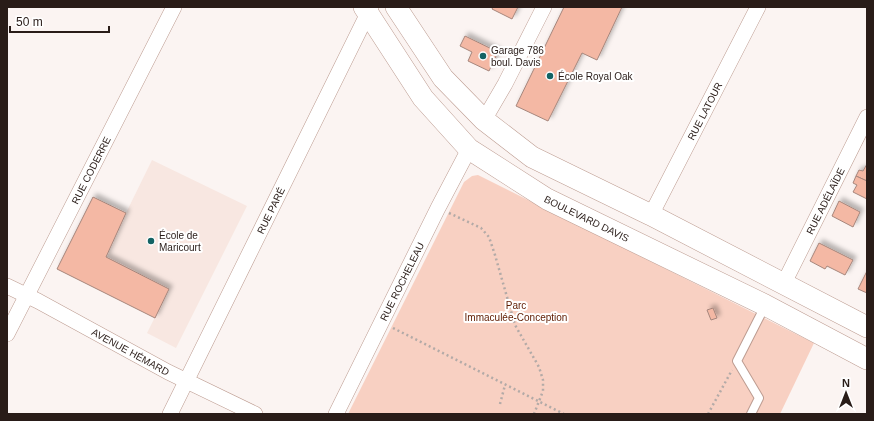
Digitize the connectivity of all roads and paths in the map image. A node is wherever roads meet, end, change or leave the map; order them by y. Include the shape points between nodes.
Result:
1 (174, 7) edge
2 (396, 7) edge
3 (544, 7) edge
4 (758, 7) edge
5 (368, 9) edge
6 (867, 118) edge
7 (484, 120) junction
8 (469, 150) junction
9 (438, 208) junction
10 (651, 216) junction
11 (783, 285) junction
12 (7, 286) edge
13 (26, 295) junction
14 (765, 305) junction
15 (381, 322) junction
16 (867, 327) edge
17 (7, 334) edge
18 (867, 358) edge
19 (737, 361) junction
20 (186, 381) junction
21 (504, 385) junction
22 (540, 401) junction
23 (500, 404) dead end
24 (170, 414) edge
25 (255, 414) edge
26 (336, 414) edge
27 (534, 414) edge
28 (564, 414) edge
29 (708, 414) edge
30 (751, 414) edge

1 - 13 street, RUE CODERRE
2 - 7 street via 443,78
3 - 7 street
4 - 10 street, RUE LATOUR
5 - 8 street, BOULEVARD DAVIS via 423,98
5 - 20 street, RUE PARÉ
6 - 11 street, RUE ADÉLAÏDE
7 - 10 street via 532,157
8 - 9 street, RUE ROCHELEAU
8 - 14 street, BOULEVARD DAVIS via 547,199
9 - 15 street, RUE ROCHELEAU
9 - 22 path via 480,228 489,237 515,325 539,367 543,380
10 - 11 street
11 - 16 street
12 - 13 street, AVENUE HÉMARD
13 - 17 street, RUE CODERRE
13 - 20 street, AVENUE HÉMARD
14 - 18 street, BOULEVARD DAVIS
14 - 19 lane
15 - 21 path
15 - 26 street, RUE ROCHELEAU
19 - 29 path
19 - 30 lane via 759,398
20 - 24 street, RUE PARÉ
20 - 25 street, AVENUE HÉMARD
21 - 22 path
21 - 23 path
22 - 27 path
22 - 28 path

